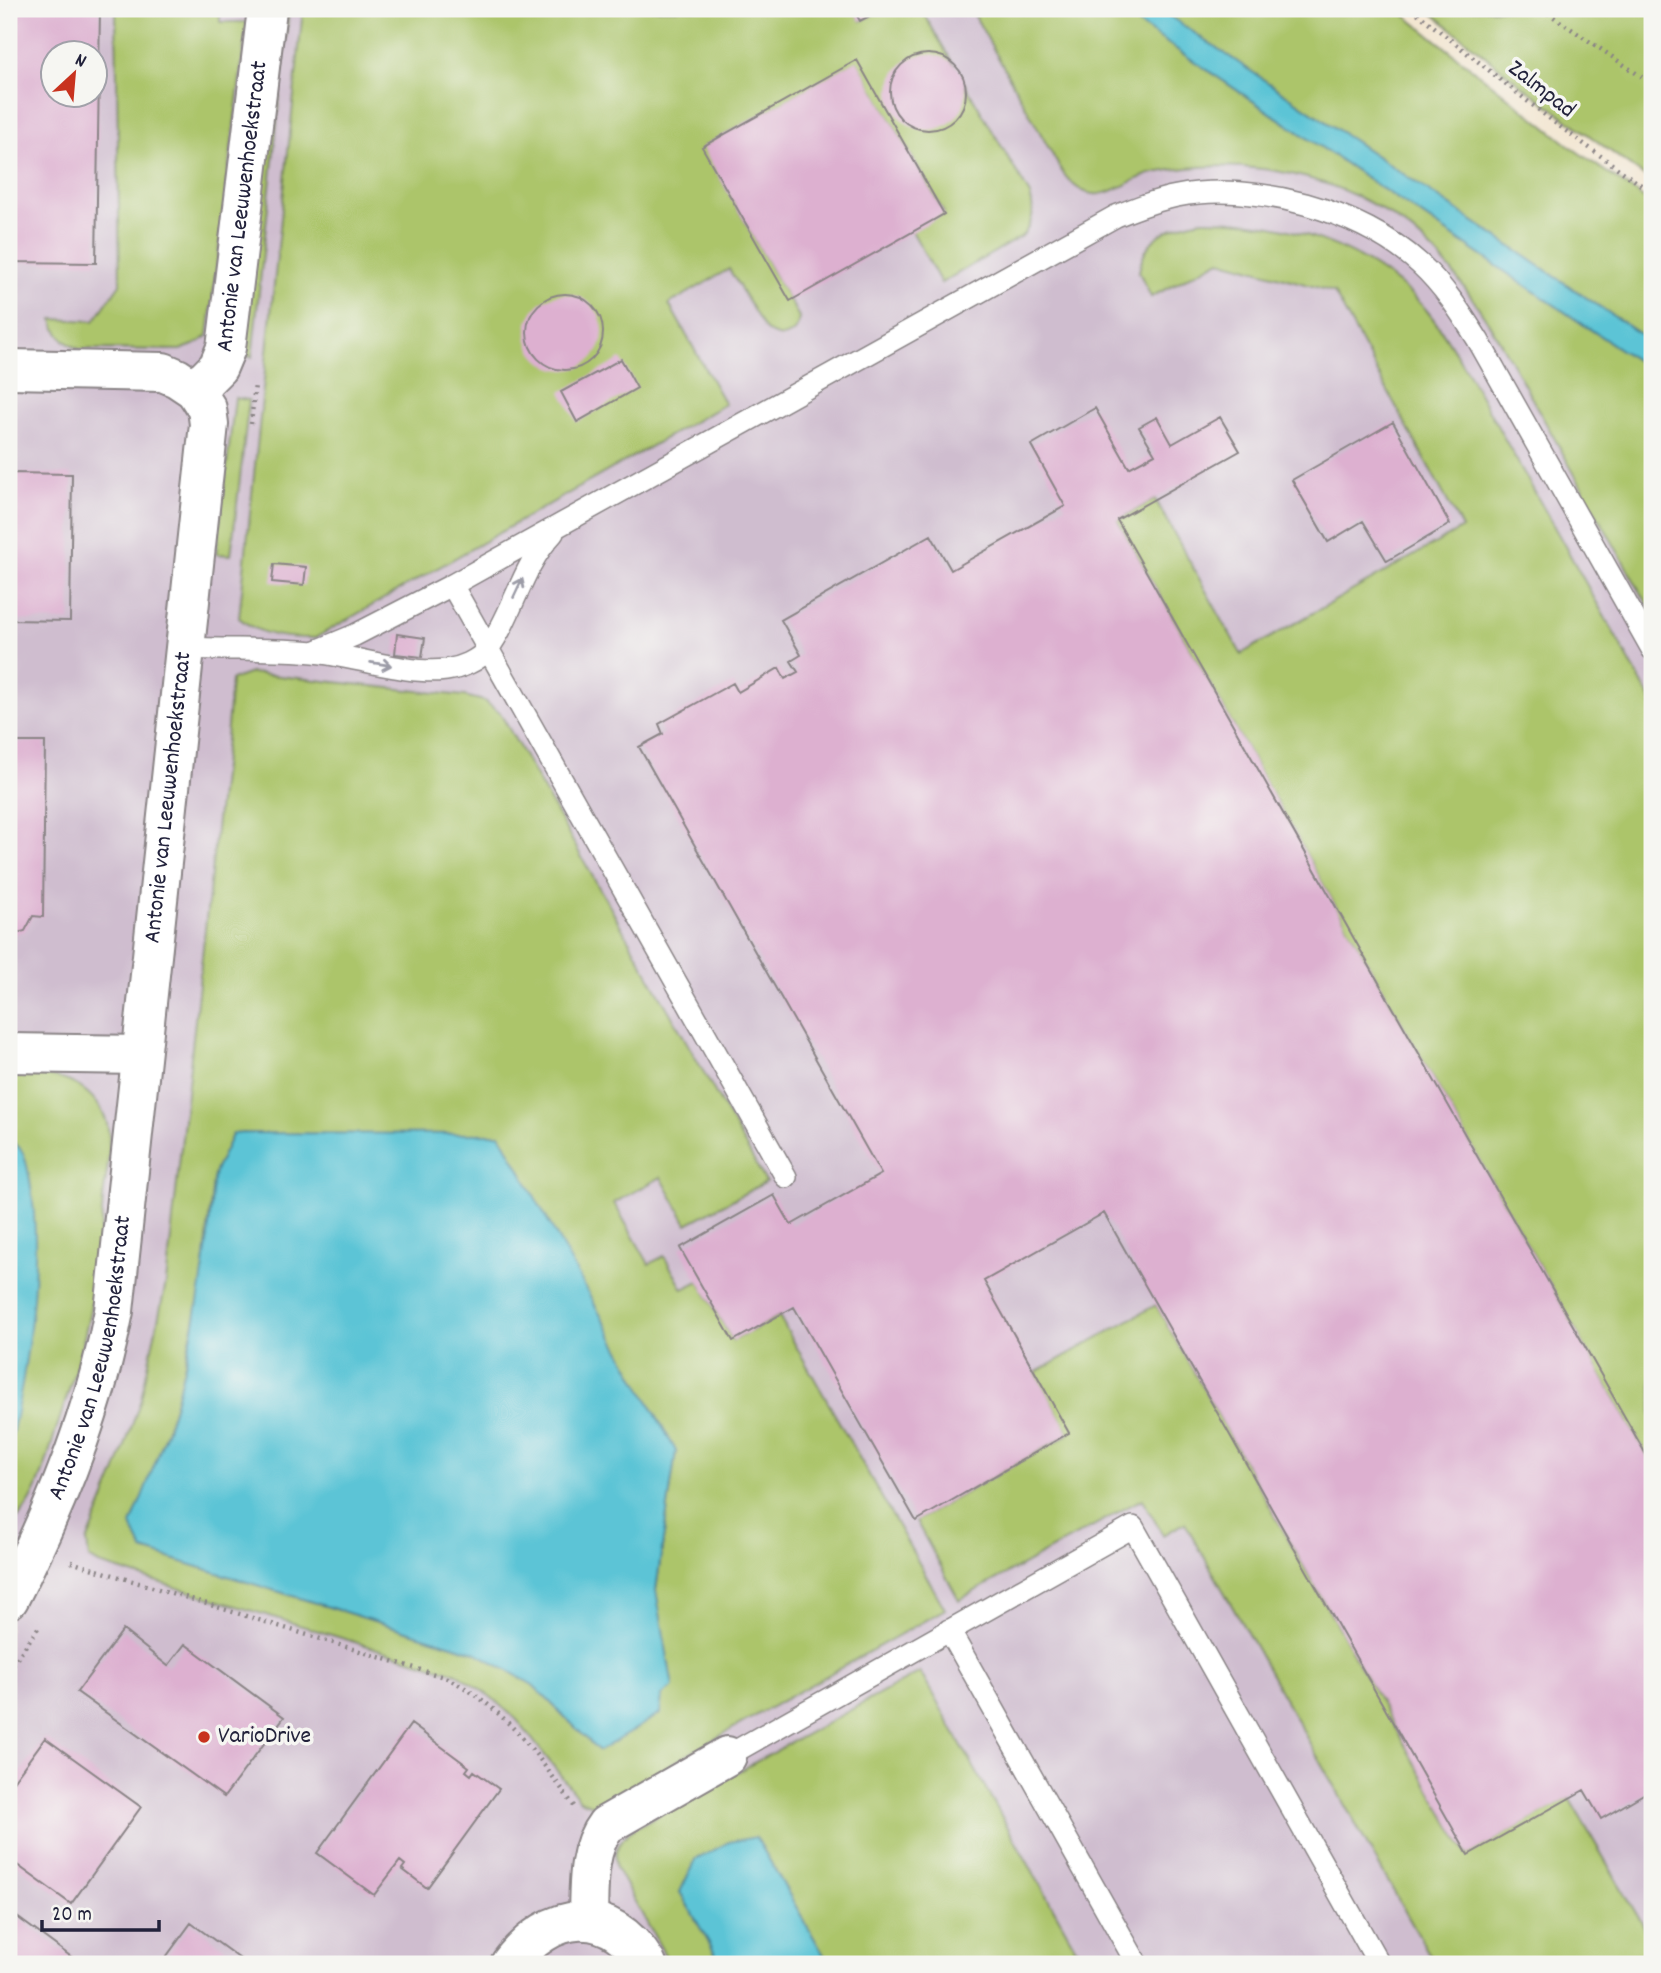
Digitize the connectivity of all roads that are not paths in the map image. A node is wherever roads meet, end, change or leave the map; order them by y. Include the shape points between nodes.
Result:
1 (267, 9) edge
2 (9, 369) edge
3 (195, 390) junction
4 (568, 520) junction
5 (452, 585) junction
6 (186, 648) junction
7 (488, 649) junction
8 (1652, 649) edge
9 (314, 652) junction
10 (9, 1053) edge
11 (141, 1055) junction
12 (786, 1177) dead end
13 (11, 1589) edge
14 (949, 1630) junction
15 (726, 1756) joint
16 (587, 1921) junction
17 (510, 1964) edge
18 (647, 1964) edge
19 (1137, 1964) edge
20 (1379, 1964) edge

1 - 3 street, Antonie van Leeuwenhoekstraat via 226,348 218,367
2 - 3 street via 155,371
3 - 6 street, Antonie van Leeuwenhoekstraat via 207,409 209,424
4 - 5 lane
7 -> 4 lane via 533,558
4 - 8 lane via 1116,216 1177,195 1249,193 1345,218 1400,248 1436,281 1478,340
5 - 7 lane
5 - 9 lane
6 - 9 lane
6 - 11 street, Antonie van Leeuwenhoekstraat
9 -> 7 lane via 443,671 472,662
7 - 12 lane
10 - 11 street
11 - 13 street, Antonie van Leeuwenhoekstraat via 121,1261 108,1342 63,1484
14 - 15 lane
14 - 19 lane
14 - 20 lane via 1133,1527
15 - 16 street via 606,1825 592,1864
16 - 17 street via 548,1928
16 - 18 street via 620,1932

